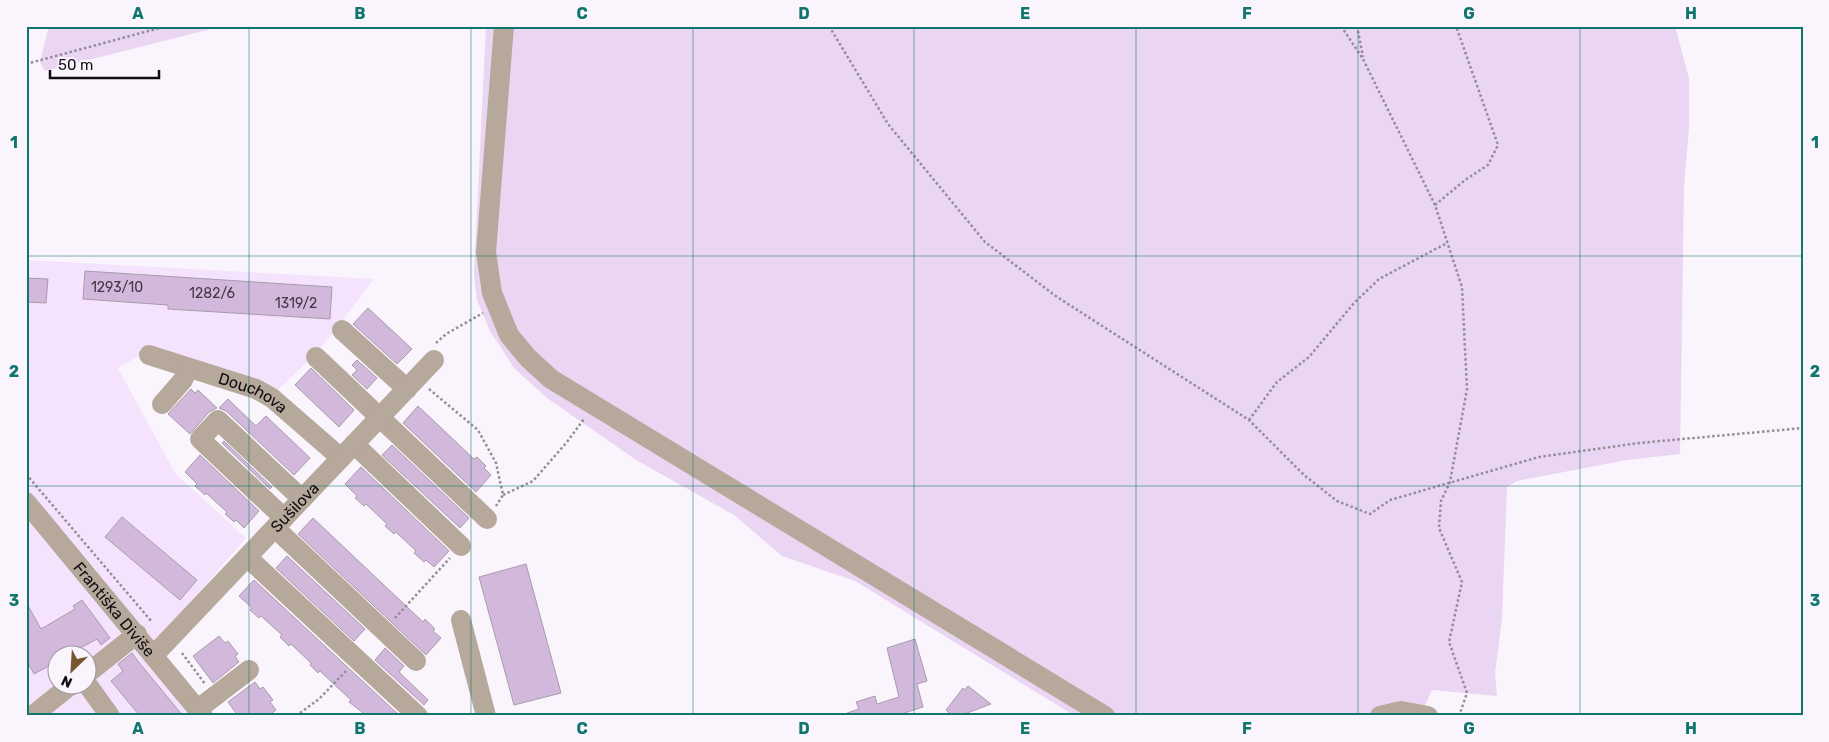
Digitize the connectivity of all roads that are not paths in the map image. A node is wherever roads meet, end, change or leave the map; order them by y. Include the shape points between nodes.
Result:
1 (504, 26) edge
2 (342, 330) dead end
3 (149, 355) dead end
4 (316, 357) dead end
5 (434, 360) road end
6 (188, 368) junction
7 (412, 384) junction
8 (162, 404) dead end
9 (379, 418) junction
10 (348, 451) junction
11 (302, 499) junction
12 (26, 502) edge
13 (487, 519) road end
14 (279, 523) junction
15 (461, 546) road end
16 (247, 557) junction
17 (461, 620) dead end
18 (145, 628) junction
19 (154, 655) junction
20 (416, 661) dead end
21 (98, 665) edge
22 (249, 670) dead end
23 (60, 694) edge
24 (94, 694) edge
25 (200, 712) edge
26 (32, 716) edge
27 (110, 716) edge
28 (418, 716) edge
29 (486, 716) edge
30 (1105, 716) edge
31 (1380, 716) edge
32 (1428, 716) edge

1 - 30 street via 486,252 497,306 509,334 528,358 551,379
2 - 7 street
3 - 6 street, Douchova
4 - 9 street
5 - 7 street, Sušilova
6 - 8 street via 183,380
6 - 10 street, Douchova via 256,389
7 - 9 street, Sušilova
9 - 10 street, Sušilova
9 - 13 street
10 - 11 street, Sušilova
10 - 15 street
11 - 14 street, Sušilova
11 - 14 street via 218,420 200,439
12 - 18 street, Františka Diviše
14 - 16 street, Sušilova
14 - 20 street
16 - 19 street, Sušilova
16 - 28 street
17 - 29 street
18 - 19 street, Františka Diviše
18 - 21 street
19 - 25 street, Františka Diviše
22 - 25 street
23 - 26 street
24 - 27 street
31 - 32 street via 1401,711

